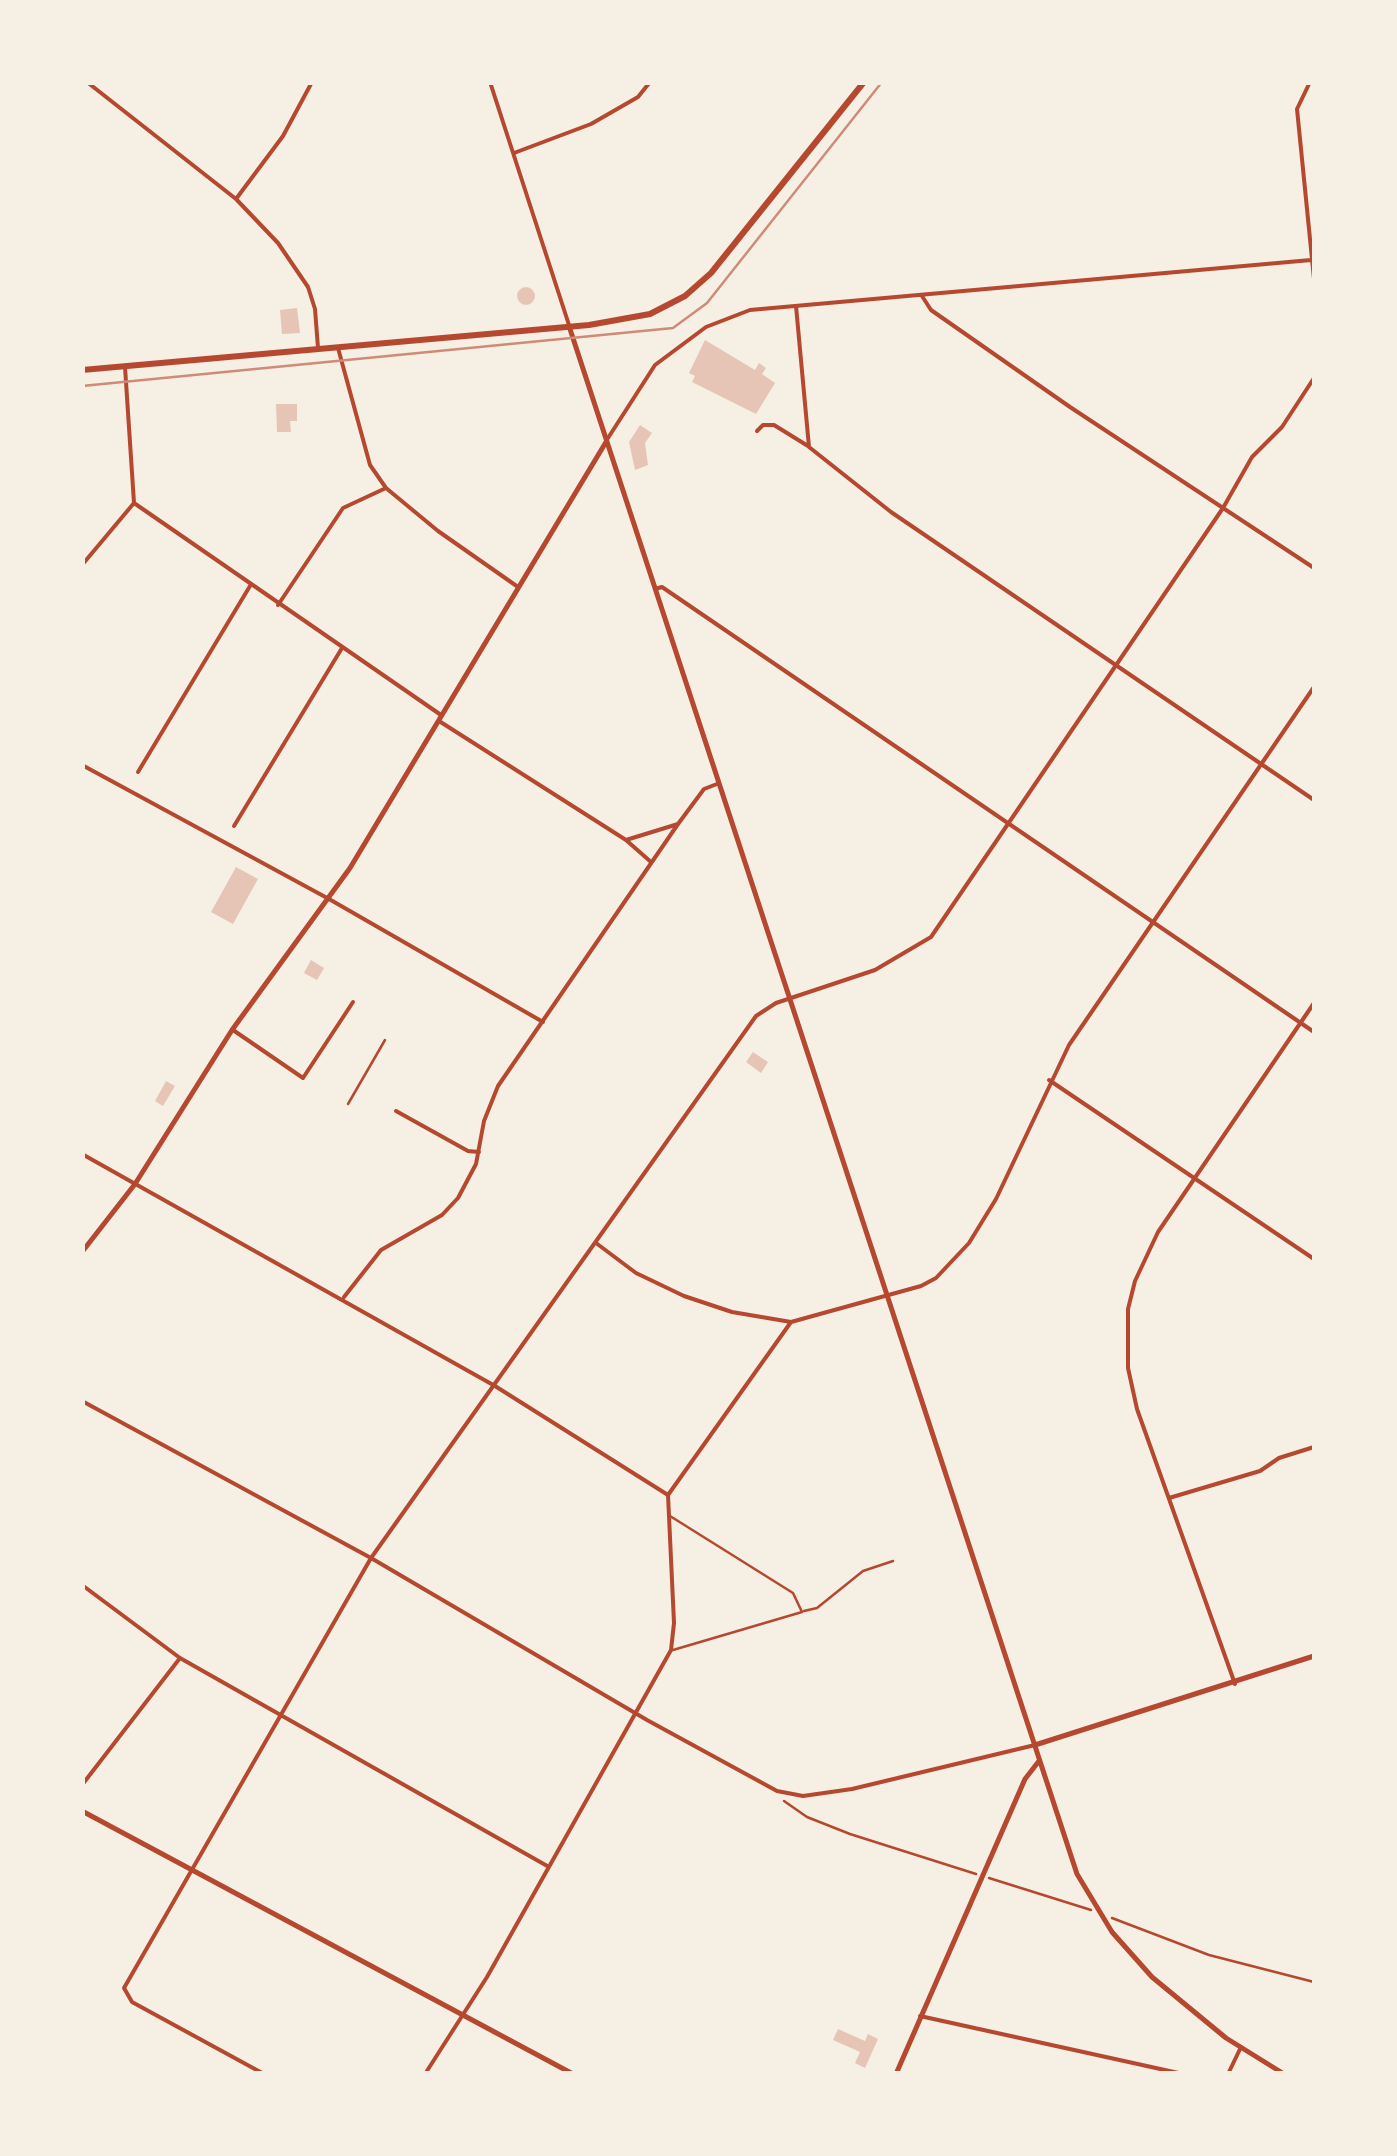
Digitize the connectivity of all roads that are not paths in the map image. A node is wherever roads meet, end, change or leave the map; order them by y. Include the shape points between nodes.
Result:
1 (87, 82) edge
2 (312, 82) edge
3 (490, 82) edge
4 (650, 82) edge
5 (864, 82) edge
6 (1310, 82) edge
7 (512, 154) junction
8 (236, 199) junction
9 (1311, 260) junction
10 (1314, 279) edge
11 (922, 296) junction
12 (796, 306) junction
13 (569, 326) junction
14 (338, 348) junction
15 (318, 350) junction
16 (125, 367) junction
17 (82, 370) edge
18 (1314, 378) edge
19 (757, 431) dead end
20 (606, 442) junction
21 (810, 447) junction
22 (386, 488) junction
23 (134, 503) junction
24 (1223, 508) junction
25 (82, 565) edge
26 (1314, 568) edge
27 (250, 586) junction
28 (518, 587) junction
29 (656, 589) junction
30 (278, 604) junction
31 (342, 648) junction
32 (1116, 665) junction
33 (1314, 687) edge
34 (440, 718) junction
35 (1261, 764) junction
36 (82, 765) edge
37 (138, 772) dead end
38 (718, 784) junction
39 (1314, 800) edge
40 (1009, 823) junction
41 (678, 824) junction
42 (234, 826) dead end
43 (626, 840) junction
44 (651, 863) junction
45 (329, 900) junction
46 (1154, 922) junction
47 (789, 998) junction
48 (352, 1002) dead end
49 (1314, 1003) edge
50 (543, 1022) junction
51 (1301, 1023) junction
52 (232, 1030) junction
53 (1314, 1032) edge
54 (384, 1040) dead end
55 (1049, 1080) junction
56 (348, 1104) dead end
57 (396, 1110) joint
58 (392, 1117) dead end
59 (479, 1152) junction
60 (82, 1154) edge
61 (1194, 1178) junction
62 (134, 1184) junction
63 (596, 1243) junction
64 (82, 1252) edge
65 (1314, 1259) edge
66 (888, 1297) junction
67 (343, 1299) junction
68 (791, 1322) junction
69 (494, 1386) junction
70 (82, 1401) edge
71 (1314, 1448) edge
72 (668, 1495) junction
73 (1169, 1498) junction
74 (668, 1514) junction
75 (371, 1558) junction
76 (893, 1562) dead end
77 (82, 1586) edge
78 (802, 1612) junction
79 (671, 1650) junction
80 (1314, 1656) edge
81 (180, 1658) junction
82 (1235, 1684) junction
83 (637, 1714) junction
84 (280, 1715) junction
85 (1035, 1745) junction
86 (1040, 1761) junction
87 (82, 1785) edge
88 (82, 1811) edge
89 (551, 1868) junction
90 (190, 1869) junction
91 (920, 2016) junction
92 (464, 2017) junction
93 (1240, 2047) junction
94 (264, 2074) edge
95 (425, 2074) edge
96 (572, 2074) edge
97 (896, 2074) edge
98 (1183, 2074) edge
99 (1228, 2074) edge
100 (1284, 2074) edge

1 - 8 street
2 - 8 street via 283,136
3 - 7 street
4 - 7 street via 638,97 591,124
5 - 13 main road via 722,262 670,306
6 - 9 street via 1297,110
7 - 13 street
8 - 15 street via 302,277 315,309
9 - 10 street
9 - 11 street
11 - 12 street
11 - 24 street via 947,321
12 - 20 street via 725,318 683,342 654,365
12 - 21 street
13 - 14 main road
13 - 20 street
14 - 15 main road
14 - 22 street via 370,466
15 - 16 main road
16 - 17 main road
16 - 23 street
18 - 24 street via 1252,457
19 - 21 street via 774,425
20 - 28 street
20 - 29 street
21 - 32 street via 891,512
22 - 28 street
22 - 30 street via 344,508
23 - 25 street
23 - 27 street
24 - 26 street
24 - 32 street
27 - 30 street
27 - 37 street
28 - 34 street
29 - 38 street
29 - 40 street
30 - 31 street
31 - 34 street
31 - 42 street
32 - 35 street
32 - 40 street
33 - 35 street
34 - 43 street
34 - 45 street
35 - 39 street
35 - 46 street
36 - 45 street
38 - 41 street via 704,788
38 - 47 street
40 - 46 street
40 - 47 street via 953,907 915,949
41 - 43 street
41 - 44 street
43 - 44 street
44 - 50 street
45 - 50 street
45 - 52 street
46 - 51 street
46 - 55 street
47 - 63 street via 756,1016
47 - 66 street
48 - 52 street via 303,1078
49 - 51 street
50 - 59 street via 493,1097
51 - 53 street
51 - 61 street
52 - 62 street
54 - 56 lane
55 - 61 street
55 - 66 street via 996,1200 969,1243 936,1278
57 - 58 lane
57 - 59 street
59 - 67 street via 451,1206 381,1250
60 - 62 street
61 - 65 street
61 - 73 street via 1146,1254 1128,1309 1132,1392
62 - 64 street
62 - 67 street
63 - 68 street via 684,1296
63 - 69 street
66 - 68 street
66 - 85 street
67 - 69 street
68 - 72 street
69 - 72 street
69 - 75 street
70 - 75 street
71 - 73 street
72 - 74 street
73 - 82 street
74 - 78 lane via 793,1593
74 - 79 street
75 - 83 street
75 - 84 street
76 - 78 lane via 863,1571 817,1608
77 - 81 street
78 - 79 lane
79 - 83 street
80 - 82 street
81 - 84 street
81 - 87 street
82 - 85 street
83 - 85 street via 773,1789 803,1796
83 - 89 street
84 - 89 street
84 - 90 street
85 - 86 street
86 - 91 street via 1030,1767
86 - 93 street via 1077,1874 1099,1913 1152,1977
88 - 90 street
89 - 92 street
90 - 92 street
90 - 94 street via 124,1988 132,2002
91 - 97 street
91 - 98 street
92 - 95 street
92 - 96 street
93 - 99 street
93 - 100 street

